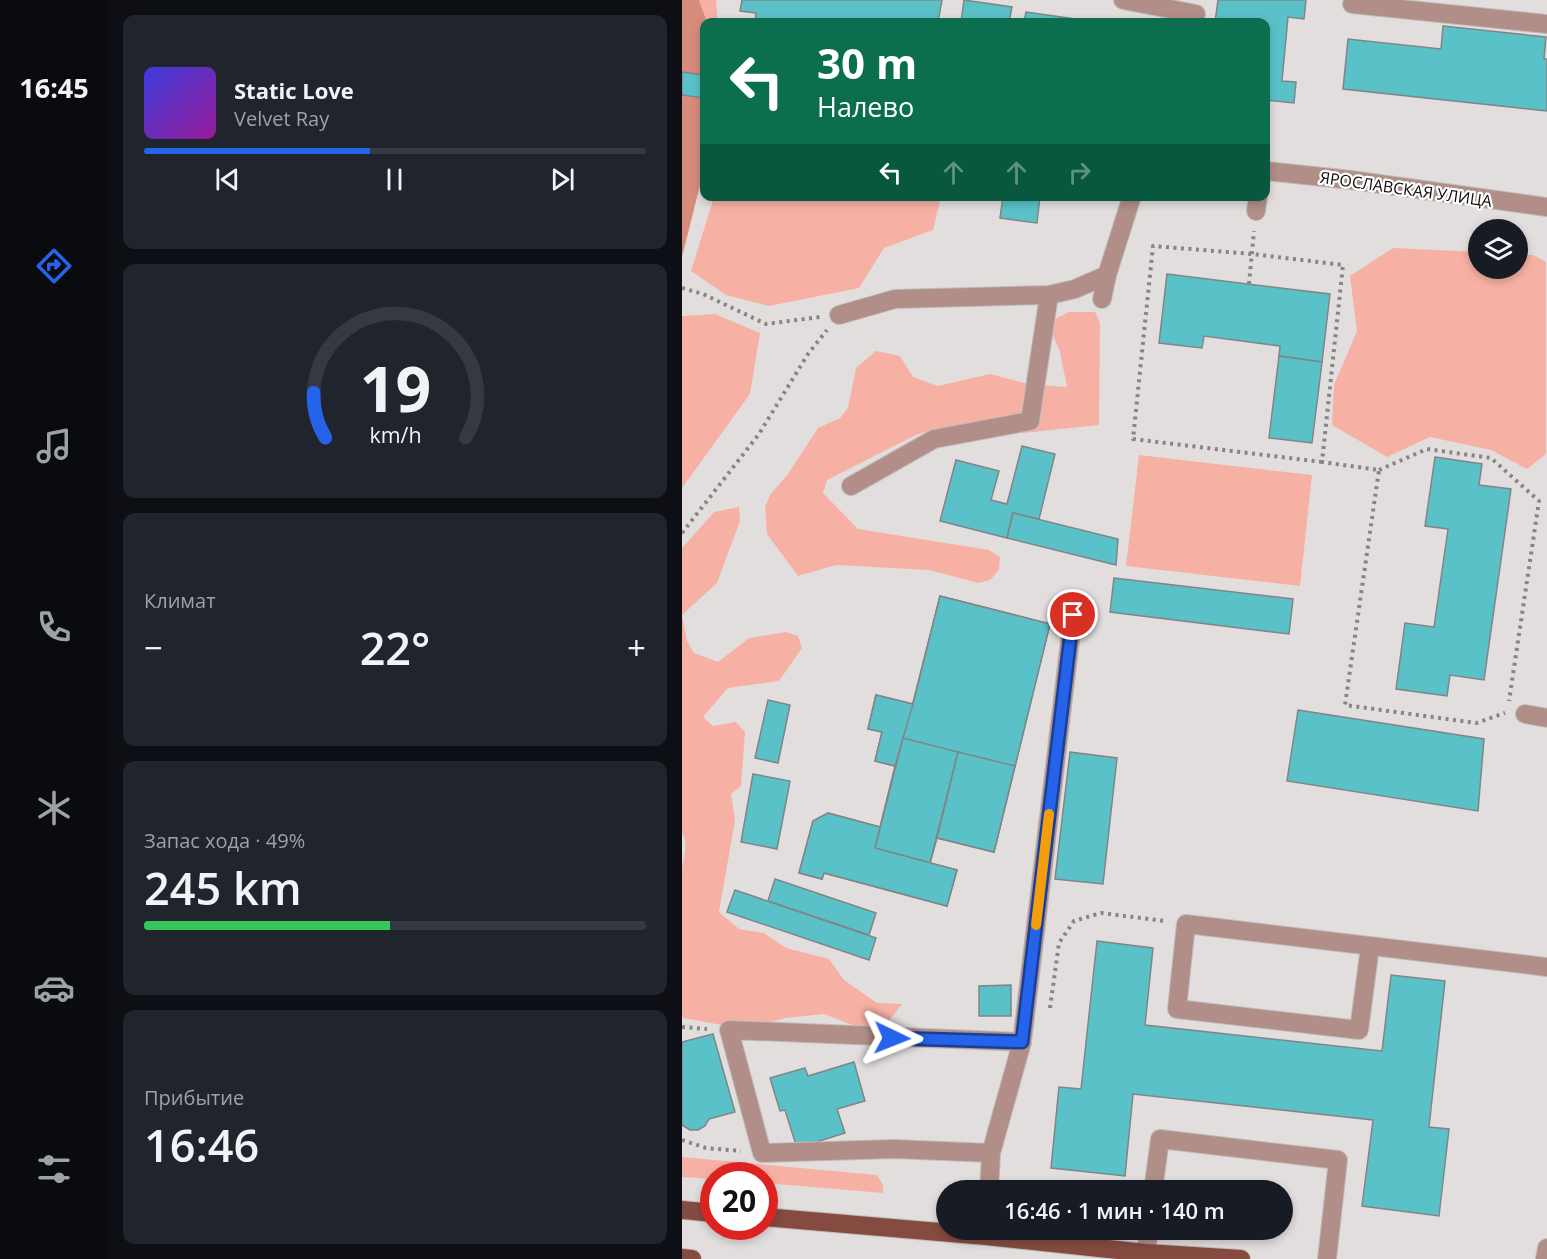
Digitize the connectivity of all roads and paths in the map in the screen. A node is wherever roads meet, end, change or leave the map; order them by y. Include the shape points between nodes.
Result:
1 (1123, 0) edge
2 (1352, 4) dead end
3 (1197, 12) edge
4 (1546, 24) edge
5 (1270, 171) edge
6 (1130, 201) edge
7 (1257, 204) edge
8 (1546, 207) edge
9 (1252, 254) junction
10 (1107, 275) junction
11 (1249, 284) dead end
12 (682, 288) edge
13 (1049, 295) junction
14 (1102, 299) dead end
15 (838, 315) junction
16 (1322, 462) junction
17 (1379, 470) junction
18 (851, 486) dead end
19 (682, 533) edge
20 (1073, 615) dead end
21 (1525, 714) dead end
22 (1546, 718) edge
23 (1186, 924) junction
24 (1370, 947) junction
25 (1546, 967) edge
26 (1050, 1013) dead end
27 (1022, 1042) junction
28 (682, 1140) edge
29 (762, 1153) junction
30 (991, 1153) junction
31 (990, 1180) edge
32 (1154, 1180) edge
33 (682, 1210) edge
34 (700, 1212) edge
35 (778, 1218) edge
36 (936, 1229) edge
37 (1042, 1240) edge
38 (1148, 1240) edge
39 (1546, 1248) edge
40 (1146, 1253) junction
41 (682, 1258) edge
42 (692, 1259) edge
43 (1241, 1259) edge
44 (1327, 1259) edge
45 (1545, 1259) edge

1 - 3 street
2 - 4 street
5 - 8 street, ЯРОСЛАВСКАЯ УЛИЦА
6 - 10 street
7 - 9 path
9 - 11 path
9 - 16 path via 1343,265
9 - 16 path via 1153,246 1133,439
10 - 13 street
10 - 14 street
12 - 15 path via 766,324
13 - 15 street via 895,299
13 - 18 street via 1030,421 934,439
15 - 19 path via 808,354 759,434
16 - 17 path
17 - 17 path via 1345,705 1476,723 1507,712 1538,501 1491,458 1427,449
20 - 27 street
21 - 22 street
23 - 24 street
23 - 24 street via 1177,1009 1359,1030
23 - 26 path via 1101,913 1074,921 1059,943
24 - 25 street
27 - 29 street via 729,1030
27 - 30 street
28 - 29 path via 706,1148
29 - 30 street via 894,1149
30 - 31 street
32 - 44 street via 1160,1139 1338,1160
33 - 34 main road
35 - 36 main road
37 - 40 main road
38 - 40 street
39 - 45 street
40 - 43 main road
41 - 42 main road

